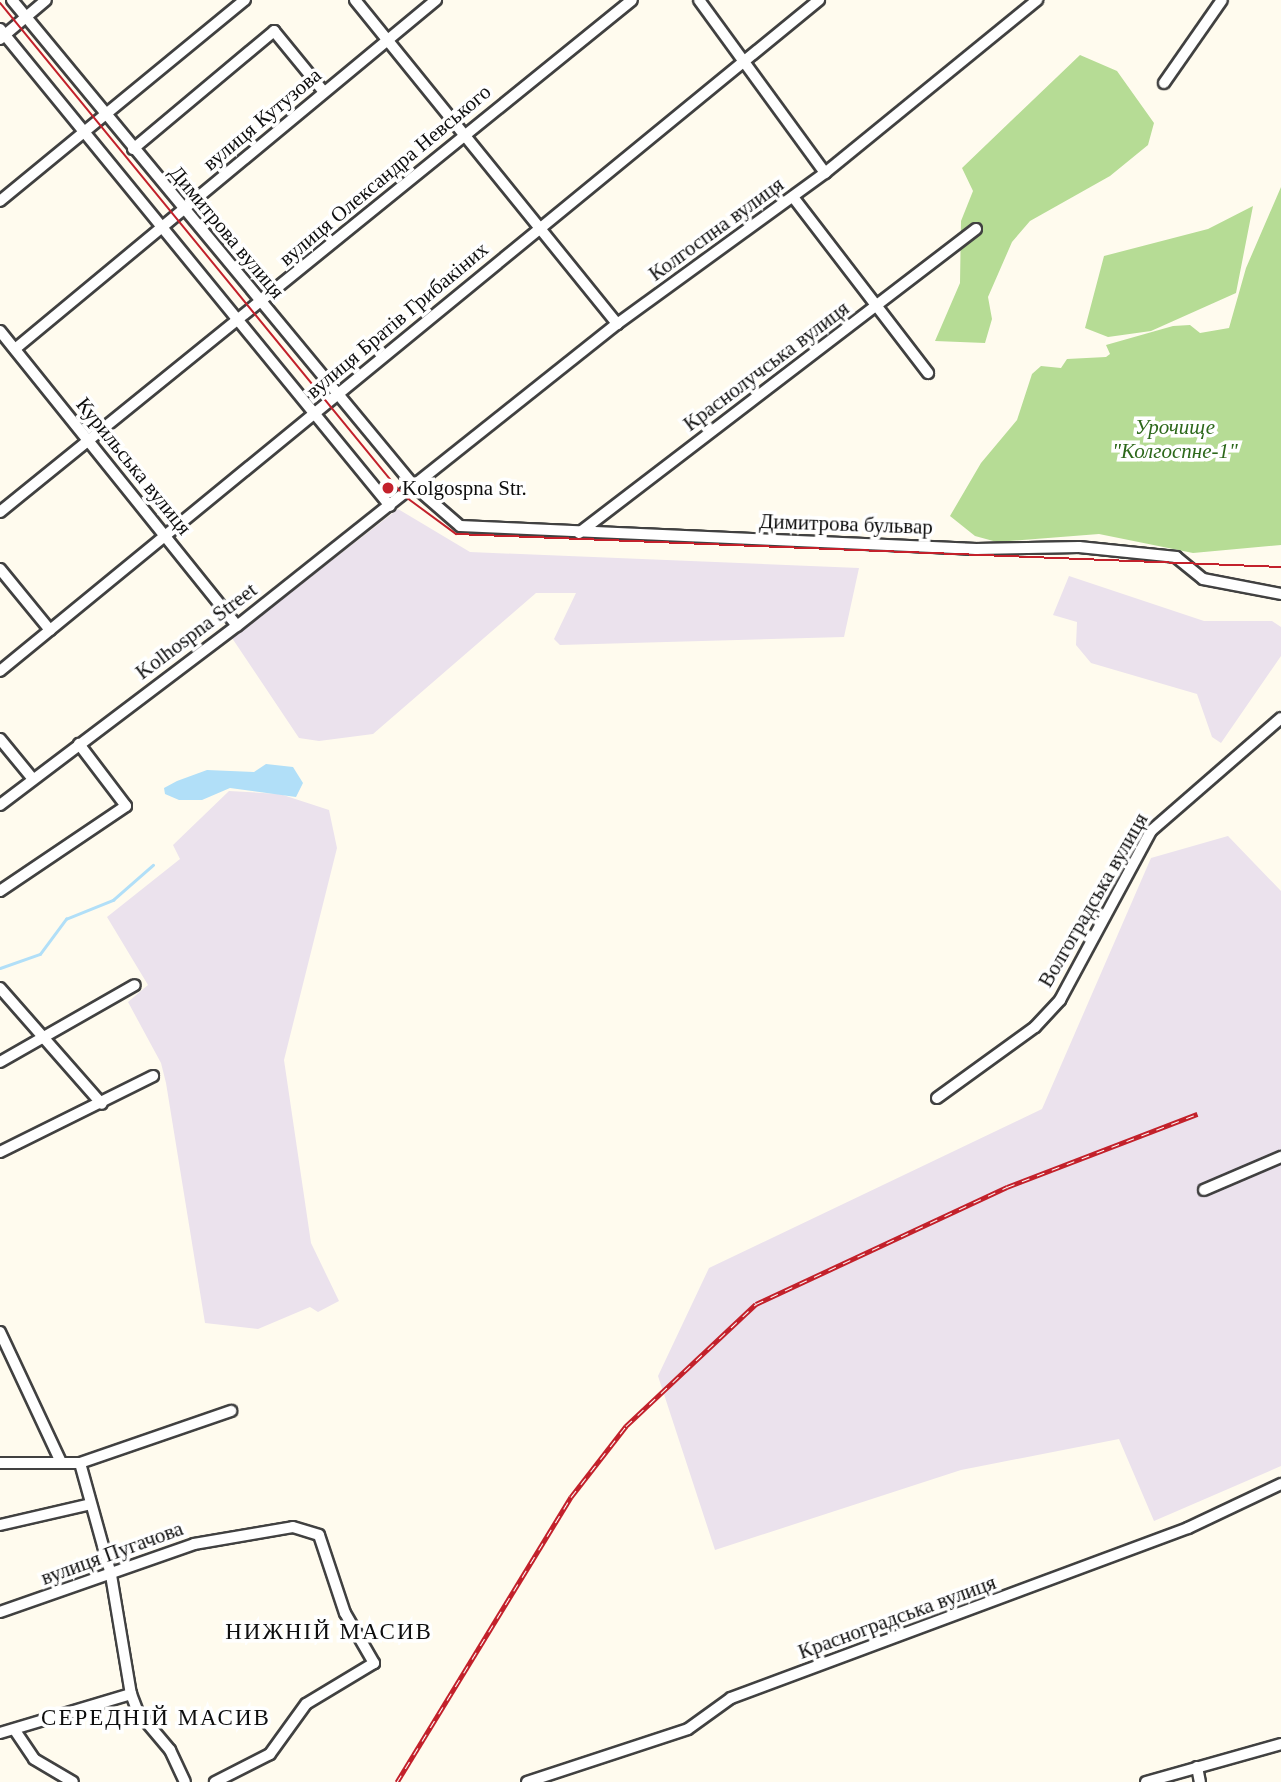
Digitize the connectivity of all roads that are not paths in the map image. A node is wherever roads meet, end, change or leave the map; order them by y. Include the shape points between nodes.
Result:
1 (12, 0) edge
2 (46, 0) edge
3 (245, 0) edge
4 (355, 0) edge
5 (436, 0) edge
6 (632, 0) edge
7 (699, 0) edge
8 (819, 0) edge
9 (1037, 0) edge
10 (1222, 0) edge
11 (26, 17) junction
12 (2, 34) edge
13 (386, 41) junction
14 (747, 62) junction
15 (1164, 83) dead end
16 (324, 92) junction
17 (106, 115) junction
18 (85, 131) junction
19 (463, 133) junction
20 (133, 149) junction
21 (825, 173) junction
22 (793, 197) junction
23 (0, 201) edge
24 (183, 209) junction
25 (163, 227) junction
26 (539, 227) junction
27 (976, 229) dead end
28 (260, 303) junction
29 (876, 306) junction
30 (239, 318) junction
31 (617, 324) junction
32 (0, 331) edge
33 (15, 349) junction
34 (928, 373) dead end
35 (338, 395) junction
36 (315, 414) junction
37 (89, 439) junction
38 (414, 486) junction
39 (390, 506) junction
40 (0, 512) edge
41 (579, 533) junction
42 (166, 536) junction
43 (0, 569) edge
44 (1281, 594) edge
45 (237, 626) junction
46 (50, 630) junction
47 (0, 671) edge
48 (1281, 718) edge
49 (0, 738) edge
50 (79, 744) junction
51 (32, 778) junction
52 (0, 805) edge
53 (0, 891) edge
54 (135, 985) dead end
55 (0, 988) edge
56 (46, 1038) junction
57 (0, 1062) edge
58 (153, 1076) dead end
59 (937, 1098) dead end
60 (102, 1104) junction
61 (0, 1152) edge
62 (1281, 1157) edge
63 (1205, 1190) dead end
64 (0, 1332) edge
65 (231, 1411) dead end
66 (61, 1462) junction
67 (80, 1462) junction
68 (0, 1463) edge
69 (1281, 1484) edge
70 (92, 1504) junction
71 (0, 1525) edge
72 (111, 1575) junction
73 (0, 1612) edge
74 (131, 1694) junction
75 (16, 1732) junction
76 (0, 1733) edge
77 (1281, 1744) edge
78 (1197, 1767) junction
79 (73, 1782) edge
80 (184, 1782) edge
81 (215, 1782) edge
82 (527, 1782) edge
83 (1146, 1782) edge
84 (1200, 1782) edge

1 - 11 street, Димитрова вулиця
2 - 11 street
3 - 17 street
4 - 13 street
5 - 13 street, вулиця Кутузова
6 - 19 street, вулиця Олександра Невського
7 - 14 street
8 - 14 street, вулиця Братів Грибакіних
9 - 21 street, Колгоспна вулиця
10 - 15 street
11 - 12 street
11 - 17 street, Димитрова вулиця
12 - 18 street
13 - 16 street, вулиця Кутузова
13 - 19 street
14 - 21 street
14 - 26 street, вулиця Братів Грибакіних
16 - 20 street via 274,31
16 - 24 street, вулиця Кутузова
17 - 18 street
17 - 20 street, Димитрова вулиця
18 - 23 street
18 - 25 street
19 - 26 street
19 - 28 street, вулиця Олександра Невського
20 - 24 street, Димитрова вулиця
21 - 22 street, Колгоспна вулиця
22 - 29 street
22 - 31 street, Колгоспна вулиця
24 - 25 street, вулиця Кутузова
24 - 28 street, Димитрова вулиця
25 - 30 street
25 - 33 street, вулиця Кутузова
26 - 31 street
26 - 35 street, вулиця Братів Грибакіних
27 - 29 street, Краснолучська вулиця
28 - 30 street, вулиця Олександра Невського
28 - 35 street, Димитрова вулиця
29 - 34 street
29 - 41 street, Краснолучська вулиця
30 - 36 street
30 - 37 street, вулиця Олександра Невського
31 - 38 street, Колгоспна вулиця
32 - 33 street, Курильська вулиця
33 - 37 street, Курильська вулиця
35 - 36 street, вулиця Братів Грибакіних
35 - 38 street, Димитрова вулиця
36 - 39 street
36 - 42 street, вулиця Братів Грибакіних
37 - 40 street, вулиця Олександра Невського
37 - 42 street, Курильська вулиця
38 - 39 street, Kolhospna Street
38 - 41 street, Димитрова бульвар via 447,517 475,531
39 - 45 street, Kolhospna Street
41 - 44 street, Димитрова бульвар via 976,549 1079,547 1176,557 1203,579
42 - 45 street, Курильська вулиця
42 - 46 street, вулиця Братів Грибакіних
43 - 46 street
45 - 50 street, Kolhospna Street
46 - 47 street, вулиця Братів Грибакіних
48 - 59 street, Волгоградська вулиця via 1151,831 1060,1000 1035,1027
49 - 51 street
50 - 51 street, Kolhospna Street
50 - 53 street via 126,806
51 - 52 street, Kolhospna Street
54 - 56 street
55 - 56 street
56 - 57 street
56 - 60 street
58 - 60 street
60 - 61 street
62 - 63 street
64 - 66 street
65 - 67 street
66 - 67 street
66 - 68 street
67 - 70 street
69 - 82 street, Красноградська вулиця via 1188,1528 731,1698 688,1730 575,1762
70 - 71 street
70 - 72 street
72 - 73 street, вулиця Пугачова
72 - 74 street
72 - 81 street, вулиця Пугачова via 194,1544 293,1527 319,1535 341,1604 374,1663 306,1704 271,1754
74 - 75 street
74 - 80 street via 138,1712 170,1750
75 - 76 street
75 - 79 street via 34,1759
77 - 78 street
78 - 83 street
78 - 84 street

